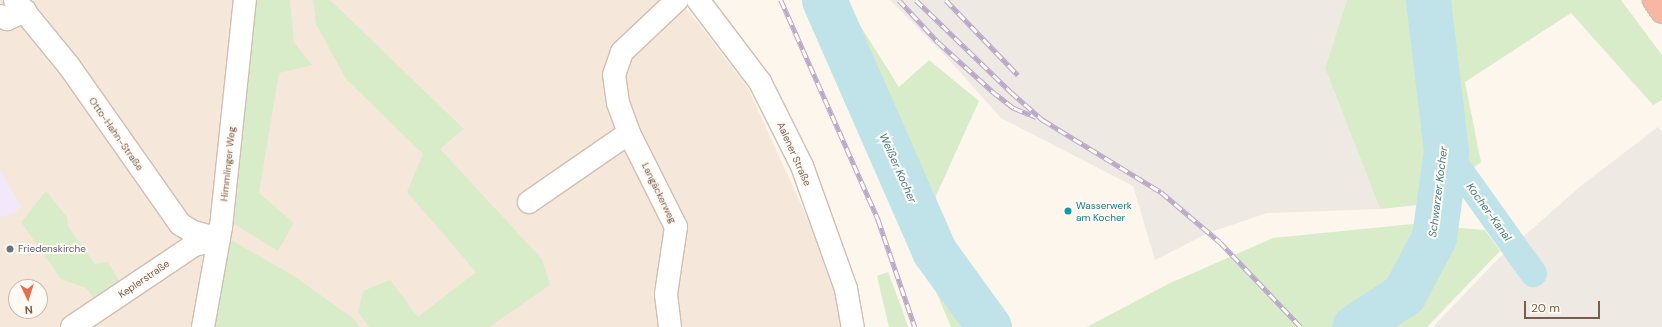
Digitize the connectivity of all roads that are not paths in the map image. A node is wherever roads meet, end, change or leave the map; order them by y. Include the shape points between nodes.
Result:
1 (245, 0) edge
2 (677, 0) edge
3 (698, 0) edge
4 (1654, 0) edge
5 (20, 6) edge
6 (1662, 12) edge
7 (0, 16) edge
8 (630, 133) junction
9 (529, 202) dead end
10 (219, 239) junction
11 (72, 327) edge
12 (203, 327) edge
13 (670, 327) edge
14 (853, 327) edge

1 - 10 street, Himmlinger Weg
2 - 8 street, Langäckerweg via 622,52 614,75 618,103
3 - 14 street, Aalener Straße via 760,82 802,166 846,289
4 - 6 highway
5 - 7 street, Otto-Hahn-Straße via 7,19
5 - 10 street, Otto-Hahn-Straße via 69,66 180,224 192,232
8 - 9 street
8 - 13 street, Langäckerweg via 676,227 666,294
10 - 11 street, Keplerstraße via 194,245
10 - 12 street, Himmlinger Weg

